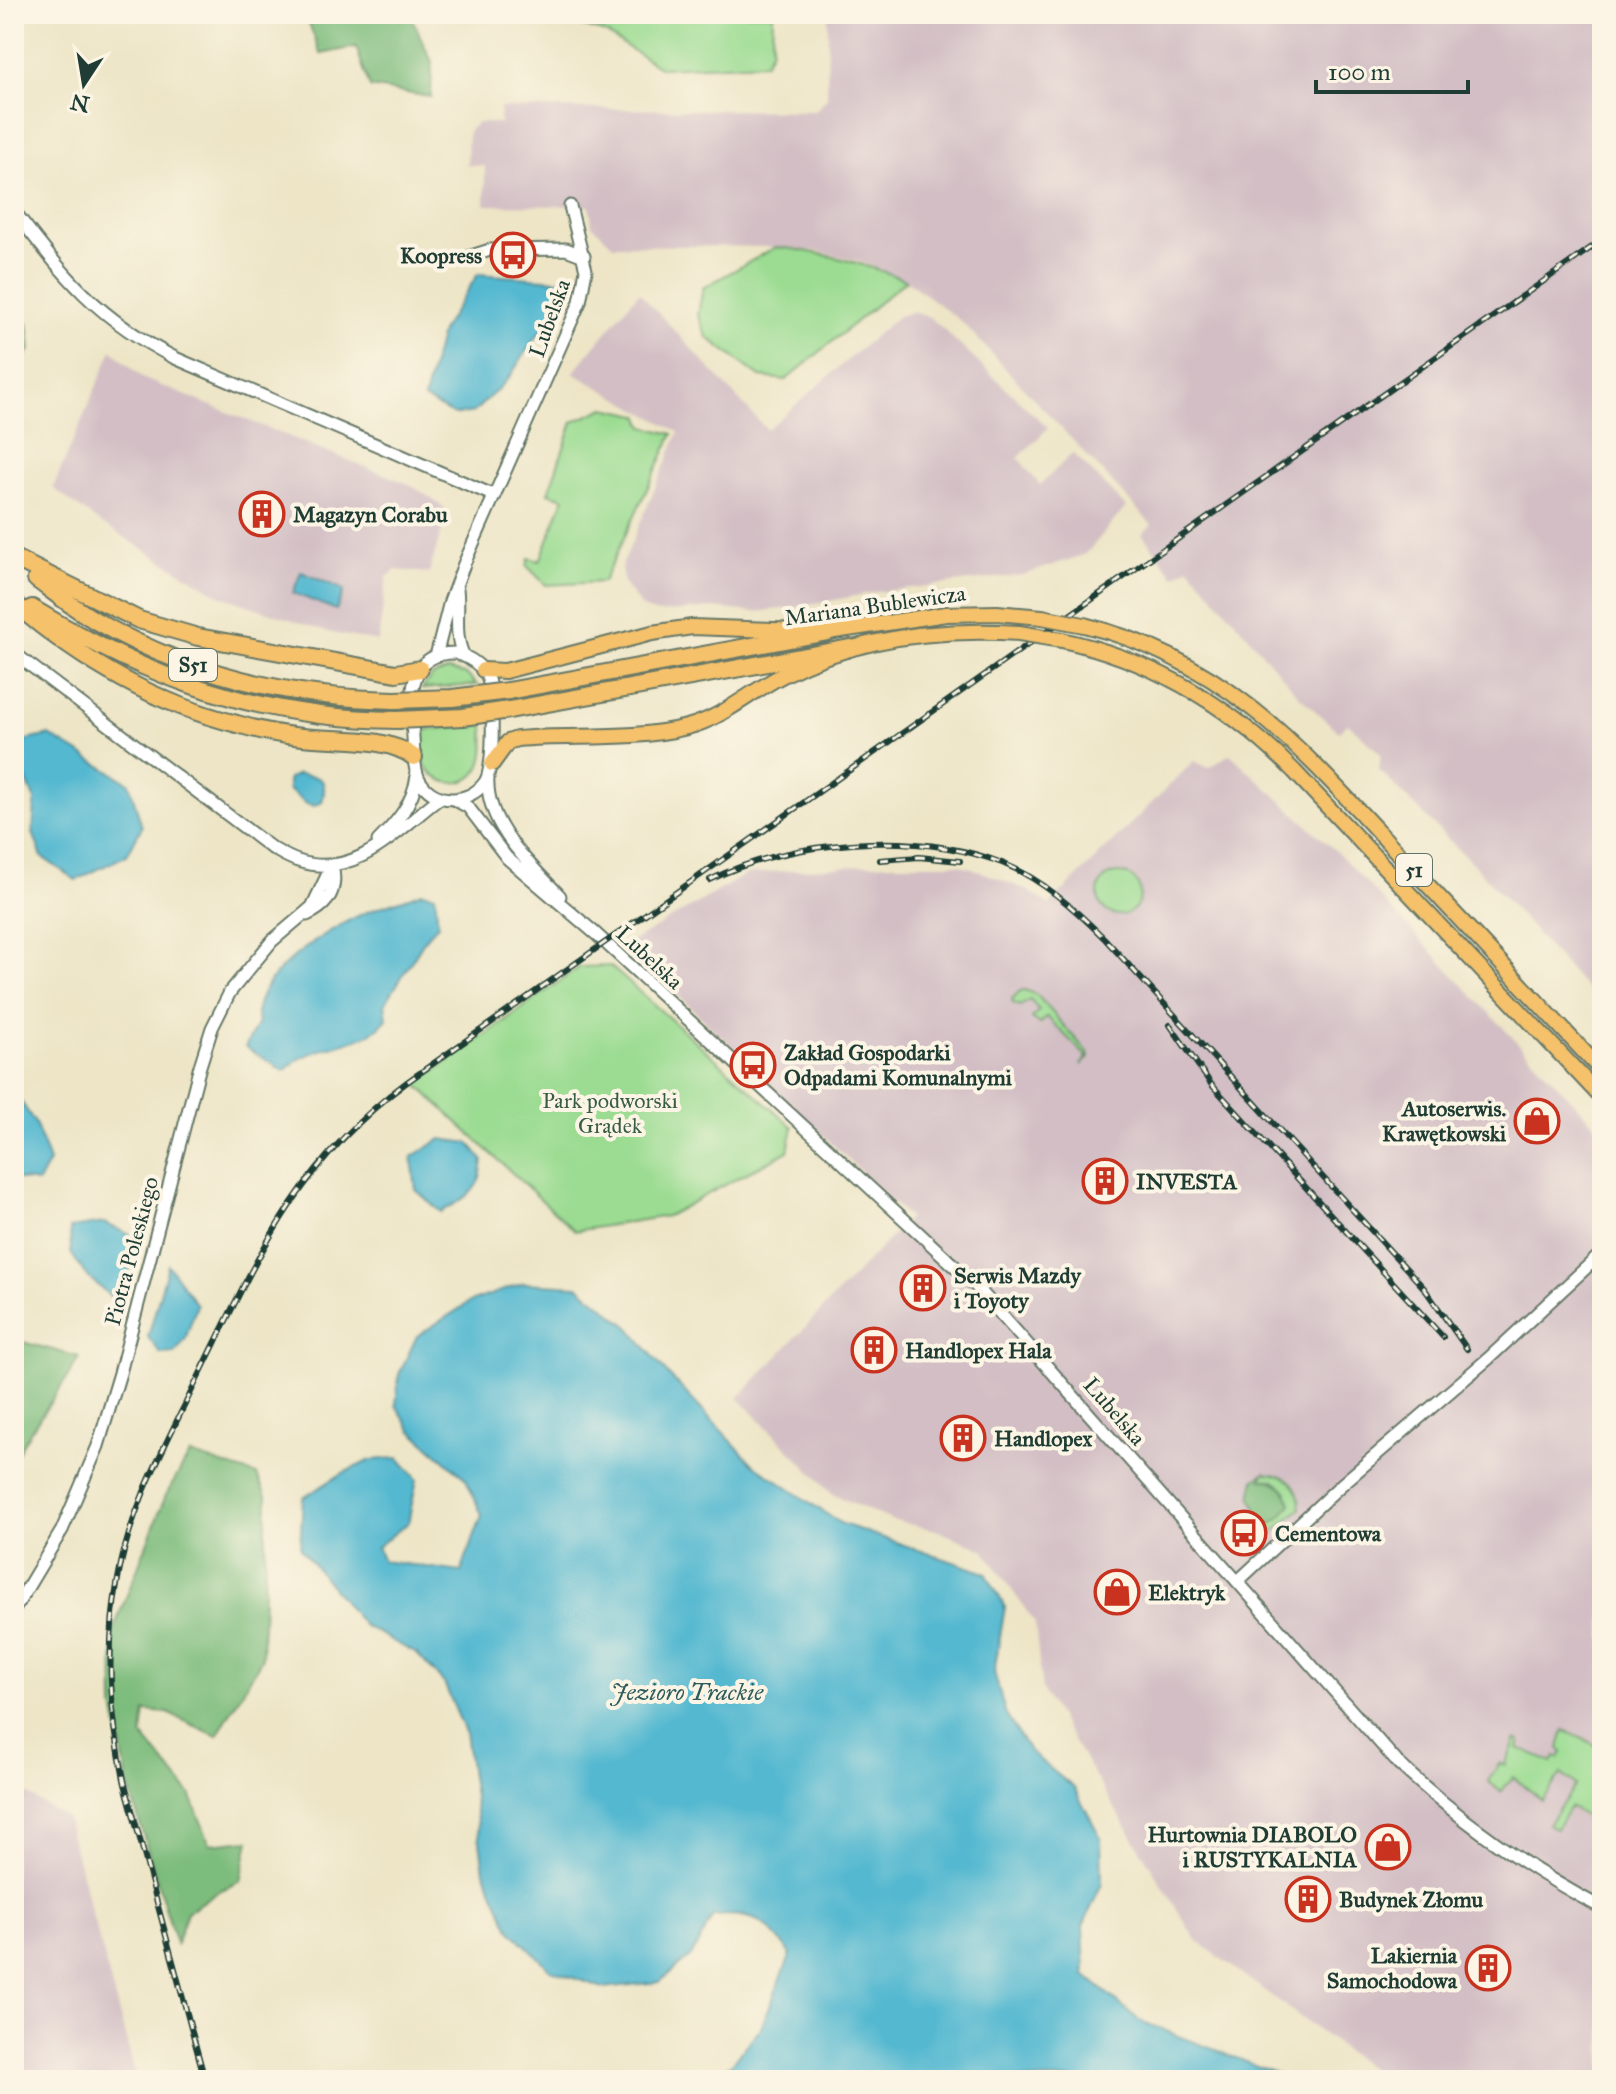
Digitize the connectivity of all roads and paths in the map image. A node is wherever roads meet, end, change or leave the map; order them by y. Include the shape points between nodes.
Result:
1 (570, 206) dead end
2 (14, 211) edge
3 (584, 256) junction
4 (459, 260) dead end
5 (495, 496) junction
6 (14, 558) edge
7 (14, 565) edge
8 (456, 588) junction
9 (14, 597) edge
10 (14, 603) edge
11 (828, 632) junction
12 (850, 648) junction
13 (14, 653) edge
14 (436, 656) junction
15 (464, 656) junction
16 (420, 669) junction
17 (483, 670) junction
18 (414, 757) junction
19 (490, 770) junction
20 (417, 776) junction
21 (441, 797) junction
22 (455, 800) junction
23 (332, 865) junction
24 (596, 934) junction
25 (1602, 1071) edge
26 (1602, 1098) edge
27 (1602, 1253) edge
28 (1238, 1581) junction
29 (14, 1610) edge
30 (1602, 1908) edge

1 - 3 street, Lubelska
2 - 5 street via 76,288 138,338
3 - 4 street via 566,249 490,250
3 - 5 street, Lubelska via 580,302
5 - 8 street, Lubelska
6 - 16 highway via 139,620 198,637 396,673
7 - 11 highway, Mariana Bublewicza / S51, bridge via 95,621 199,668 293,692 354,699 452,698 508,691
8 - 14 street, Lubelska
8 - 15 street via 457,633
9 - 12 highway, Mariana Bublewicza / S51, bridge via 113,653 177,681 249,704 322,717 452,718
10 - 18 highway via 92,663 179,705 298,737 391,744
11 - 17 main road via 692,627 505,671
11 - 25 main road, Mariana Bublewicza / 51, bridge via 946,614 1042,617 1124,636 1202,672 1258,711 1312,762
12 - 19 main road via 787,673 702,722 650,733 517,739 508,742
12 - 26 main road, Mariana Bublewicza / 51, bridge via 936,634 1019,633 1111,652 1216,704 1294,771
13 - 23 street via 270,847 300,862
14 - 15 street
14 - 16 street
15 - 17 street
16 - 18 street via 411,696
17 - 19 street, Lubelska via 489,689
18 - 20 street
19 - 22 street via 475,793
19 - 24 street, Lubelska via 490,805 520,853
20 - 21 street
20 - 23 street via 414,795 385,834 372,847
21 - 22 street
21 - 23 street via 381,847
22 - 24 street, Lubelska via 468,807 507,858
23 - 29 street, Piotra Poleskiego via 312,907 249,967 212,1028 98,1446 62,1530
24 - 28 street, Lubelska via 975,1285
27 - 28 street
28 - 30 street, Lubelska via 1423,1787 1512,1857

